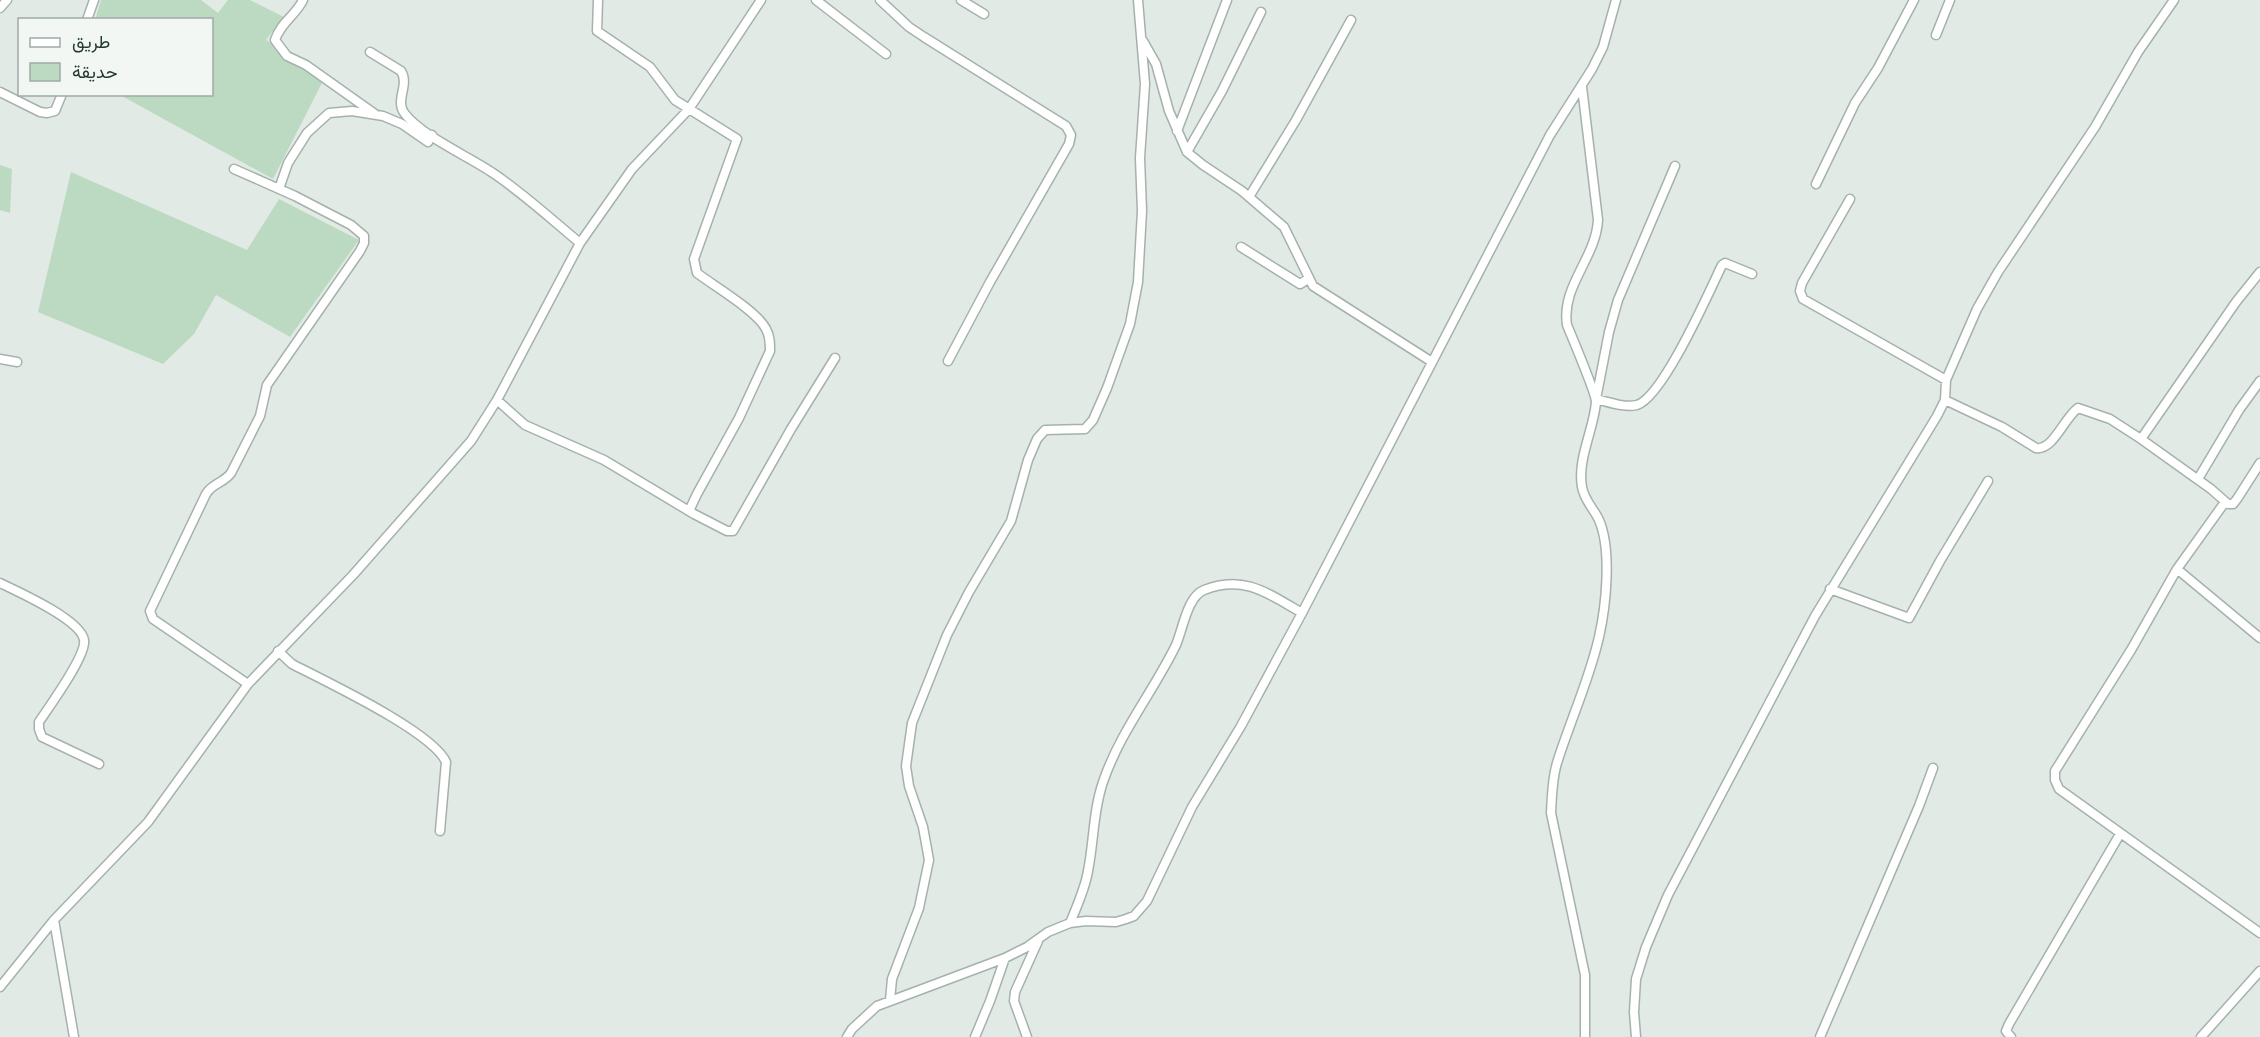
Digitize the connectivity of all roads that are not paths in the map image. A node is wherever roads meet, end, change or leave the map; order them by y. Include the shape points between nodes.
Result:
1 (7, 0) edge
2 (94, 0) edge
3 (303, 0) edge
4 (598, 0) edge
5 (761, 0) edge
6 (816, 0) edge
7 (880, 0) edge
8 (961, 0) edge
9 (1138, 0) edge
10 (1227, 0) edge
11 (1616, 0) edge
12 (1914, 0) edge
13 (1950, 0) edge
14 (2174, 0) edge
15 (0, 8) edge
16 (1261, 12) dead end
17 (984, 14) dead end
18 (88, 18) edge
19 (1352, 21) dead end
20 (1936, 35) dead end
21 (1142, 38) junction
22 (370, 52) dead end
23 (886, 54) dead end
24 (1582, 87) junction
25 (0, 92) edge
26 (61, 96) edge
27 (689, 108) junction
28 (377, 115) junction
29 (1177, 131) junction
30 (432, 135) junction
31 (1187, 152) junction
32 (1675, 166) dead end
33 (234, 169) dead end
34 (1816, 184) dead end
35 (279, 189) junction
36 (1250, 196) junction
37 (1850, 199) dead end
38 (580, 243) junction
39 (1240, 247) dead end
40 (2260, 272) edge
41 (1752, 274) dead end
42 (1308, 279) junction
43 (835, 358) dead end
44 (0, 359) edge
45 (948, 361) dead end
46 (17, 362) dead end
47 (1432, 362) junction
48 (1946, 380) junction
49 (2260, 381) edge
50 (1596, 399) junction
51 (497, 400) junction
52 (1945, 400) junction
53 (2141, 439) junction
54 (2260, 463) edge
55 (2198, 479) junction
56 (1988, 481) dead end
57 (2225, 502) junction
58 (689, 511) junction
59 (2177, 569) junction
60 (0, 583) edge
61 (1830, 589) junction
62 (1302, 613) junction
63 (2260, 638) edge
64 (278, 651) junction
65 (248, 684) junction
66 (99, 764) dead end
67 (1933, 768) dead end
68 (440, 831) dead end
69 (2120, 834) junction
70 (54, 920) junction
71 (1070, 923) junction
72 (2260, 933) edge
73 (1038, 940) junction
74 (1005, 958) junction
75 (2260, 970) edge
76 (0, 987) edge
77 (890, 1000) junction
78 (74, 1037) edge
79 (847, 1037) edge
80 (975, 1037) edge
81 (1027, 1037) edge
82 (1585, 1037) edge
83 (1636, 1037) edge
84 (1820, 1037) edge
85 (2011, 1037) edge
86 (2201, 1037) edge

1 - 15 street
2 - 18 street
3 - 28 street via 274,40 287,56 306,64
4 - 27 street via 597,31 650,67 669,94
5 - 27 street
6 - 23 street
7 - 45 street via 909,27 1066,126 1071,135
8 - 17 street
9 - 21 street
10 - 29 street
11 - 24 street via 1603,47
12 - 34 street via 1855,103
13 - 20 street
14 - 48 street via 1998,272
16 - 31 street
19 - 36 street
21 - 29 street via 1156,64
21 - 77 street via 1145,84 1140,158 1141,257 1134,307 1093,420 1085,429 1076,431 1045,430 1037,439 1011,521 953,624 915,714 906,766 929,860 919,908 892,979
22 - 30 street via 401,71 401,108
24 - 47 street via 1550,135
24 - 50 street via 1597,235 1570,293 1566,315
25 - 26 street via 47,114 55,111
27 - 38 street via 632,170
27 - 58 street via 737,139 698,244 694,259 697,273 758,318 771,341 739,418
28 - 30 street via 402,124 428,142
28 - 35 street via 352,111 328,114 307,133 288,164
29 - 31 street
30 - 38 street via 493,173
31 - 36 street
32 - 50 street via 1618,300
33 - 35 street
35 - 65 street via 359,229 364,243 267,385 260,416 231,473 206,494 150,611 153,618
36 - 42 street via 1284,227
37 - 48 street via 1802,283 1803,299
38 - 51 street
39 - 42 street via 1300,284
40 - 53 street
41 - 50 street via 1722,265 1672,363 1650,397 1631,406
42 - 47 street via 1321,292
43 - 58 street via 733,531
44 - 46 street
47 - 62 street
48 - 52 street
49 - 55 street
50 - 82 street via 1582,487 1604,538 1604,600 1590,672 1557,765 1551,813 1585,975
51 - 58 street via 525,425 604,460
51 - 64 street via 471,441 411,510
52 - 53 street via 2041,449 2048,446 2078,408 2110,419
52 - 61 street
53 - 55 street
54 - 57 street via 2237,499 2230,505
55 - 57 street
56 - 61 street via 1909,618
57 - 59 street
59 - 63 street
59 - 69 street via 2055,771 2059,789
60 - 66 street via 79,630 84,640 82,654 39,722 39,729 42,737
61 - 83 street via 1668,896 1636,979
62 - 71 street via 1192,807 1147,902 1134,916 1116,922
62 - 71 street via 1257,587 1246,585 1216,587 1197,594 1173,650 1126,728 1103,780 1089,869
64 - 65 street
64 - 68 street via 292,664 393,718 437,749 446,762
65 - 70 street via 147,822
67 - 84 street
69 - 72 street
69 - 85 street via 2009,1024 2006,1031
70 - 76 street
70 - 78 street
71 - 73 street
73 - 74 street
73 - 81 street via 1015,992 1014,1001
74 - 77 street
74 - 80 street
75 - 86 street
77 - 79 street via 866,1014

